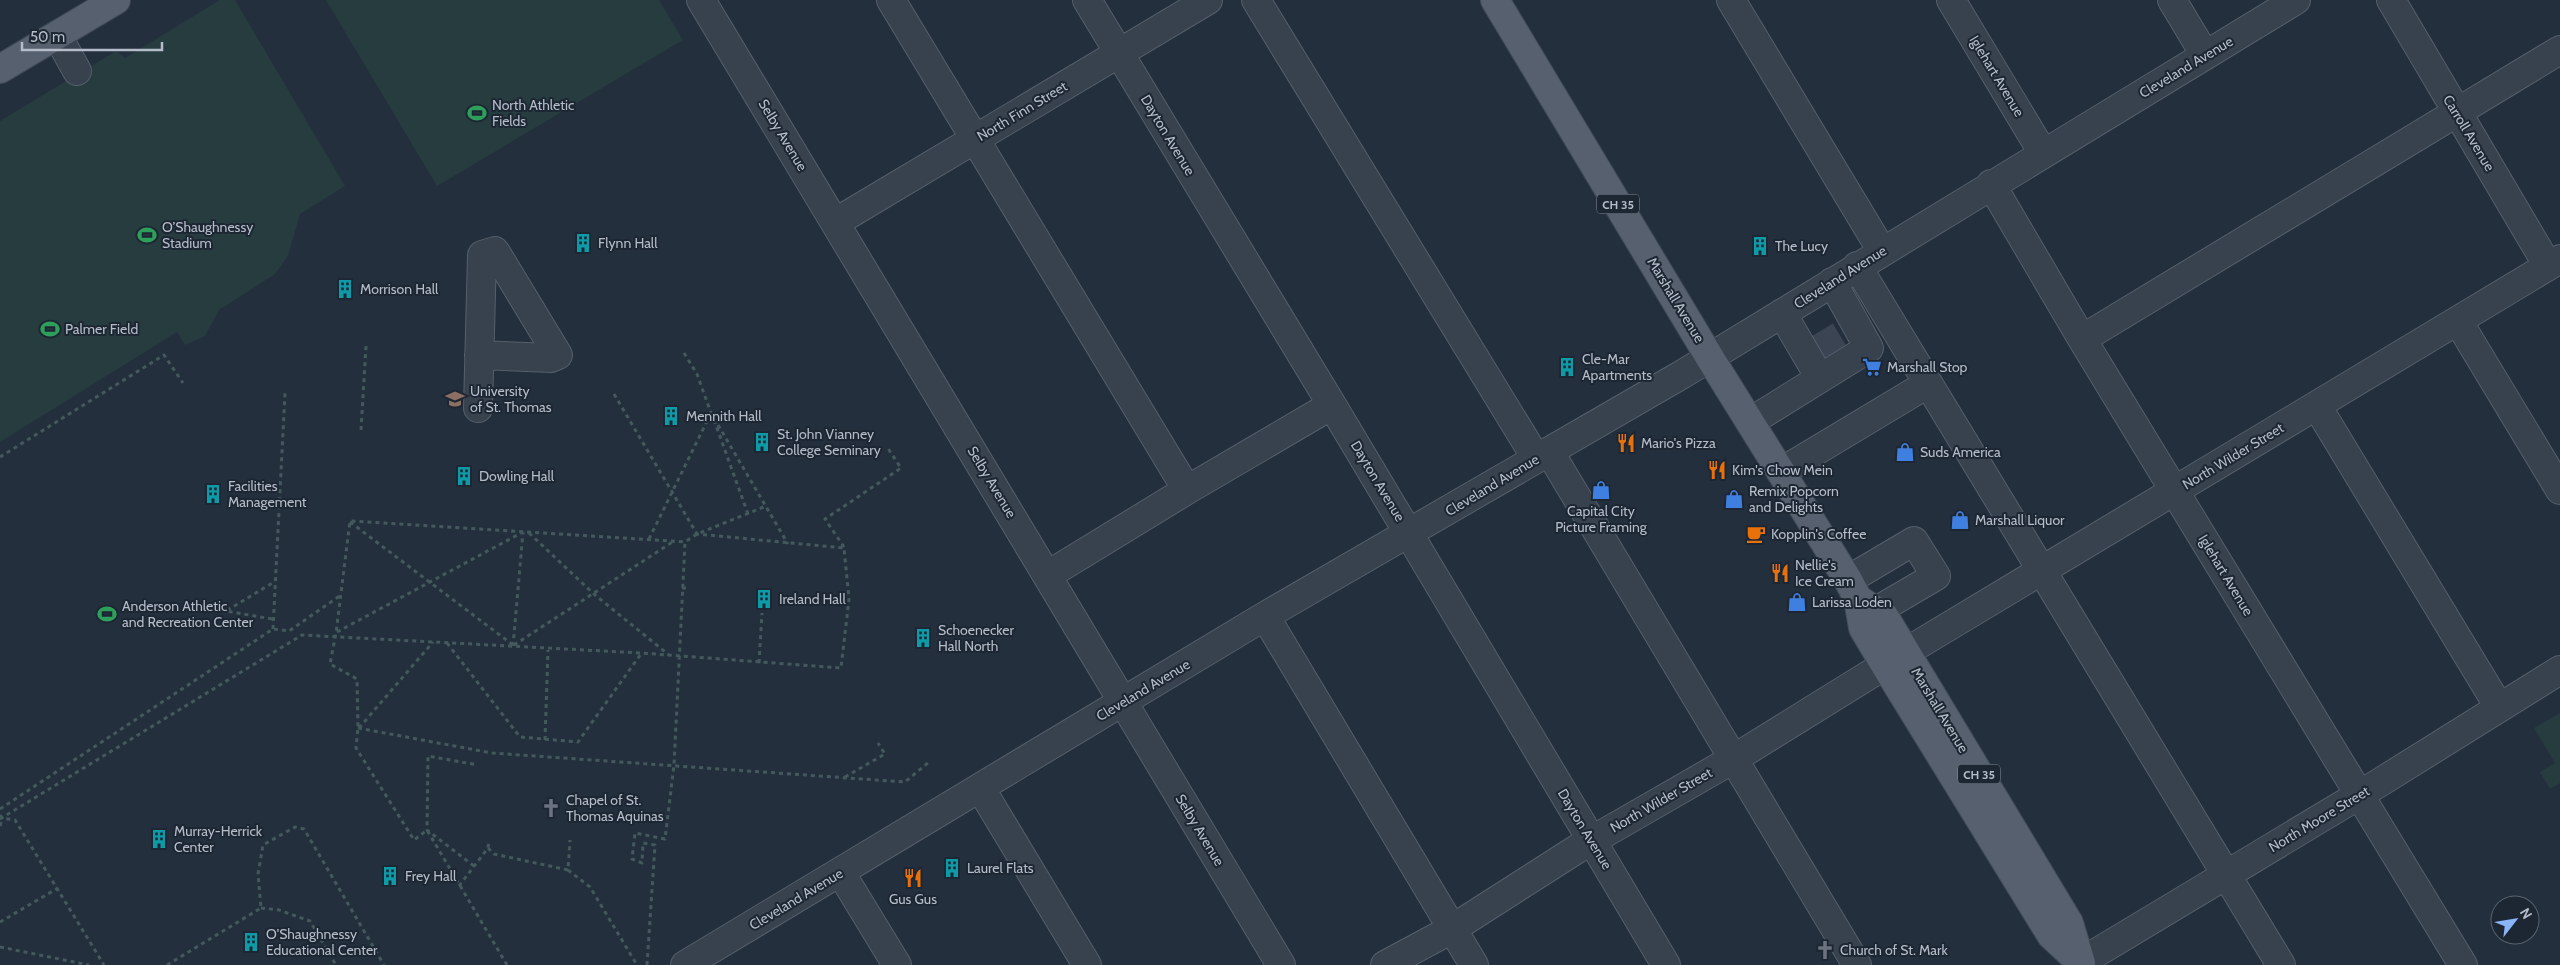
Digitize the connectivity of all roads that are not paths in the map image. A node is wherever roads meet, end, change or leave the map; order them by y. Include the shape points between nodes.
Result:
1 (116, 0) edge
2 (701, 0) edge
3 (891, 0) edge
4 (1087, 0) edge
5 (1208, 0) edge
6 (1256, 0) edge
7 (1495, 0) edge
8 (1731, 0) edge
9 (1951, 0) edge
10 (2172, 0) edge
11 (2296, 0) edge
12 (2391, 0) edge
13 (57, 35) junction
14 (2560, 50) edge
15 (1119, 53) junction
16 (2205, 55) junction
17 (0, 69) edge
18 (77, 71) dead end
19 (2458, 114) junction
20 (974, 140) junction
21 (2043, 153) junction
22 (1991, 184) junction
23 (836, 222) junction
24 (1882, 251) junction
25 (2554, 263) edge
26 (1858, 266) junction
27 (1832, 282) junction
28 (1782, 313) junction
29 (2458, 321) junction
30 (2082, 339) junction
31 (1810, 352) junction
32 (479, 355) dead end
33 (1710, 358) junction
34 (1914, 392) dead end
35 (1332, 405) junction
36 (2317, 406) junction
37 (478, 408) dead end
38 (1750, 422) junction
39 (1543, 454) junction
40 (1780, 472) junction
41 (1187, 490) junction
42 (2560, 490) edge
43 (2175, 491) junction
44 (1409, 534) junction
45 (2043, 570) junction
46 (1048, 575) junction
47 (1265, 616) junction
48 (1896, 658) junction
49 (2560, 670) edge
50 (1123, 702) junction
51 (2499, 707) junction
52 (1735, 758) junction
53 (981, 789) junction
54 (2358, 795) junction
55 (1592, 840) junction
56 (841, 872) junction
57 (2226, 876) junction
58 (1452, 929) junction
59 (2080, 964) edge
60 (685, 965) edge
61 (897, 965) edge
62 (1087, 965) edge
63 (1281, 965) edge
64 (1385, 965) edge
65 (1474, 965) edge
66 (1666, 965) edge
67 (1857, 965) edge
68 (2281, 965) edge
69 (2463, 965) edge

1 - 13 main road
2 - 23 street, Selby Avenue
3 - 20 street
4 - 15 street, Dayton Avenue
5 - 15 street, North Finn Street
6 - 39 street
7 - 33 main road, Marshall Avenue / CH 35
8 - 24 street
9 - 21 street, Iglehart Avenue
10 - 16 street
11 - 16 street, Cleveland Avenue
12 - 19 street, Carroll Avenue
13 - 17 main road
13 - 18 street
14 - 19 street
15 - 20 street, North Finn Street
15 - 35 street, Dayton Avenue
16 - 21 street, Cleveland Avenue
19 - 25 street, Carroll Avenue
19 - 30 street
20 - 23 street, North Finn Street
20 - 41 street
21 - 22 street, Cleveland Avenue
22 - 24 street, Cleveland Avenue
22 - 30 street, Iglehart Avenue
23 - 46 street, Selby Avenue
24 - 26 street, Cleveland Avenue
25 - 29 street, North Wilder Street
26 - 27 street, Cleveland Avenue
26 - 45 street
27 - 28 street, Cleveland Avenue
27 - 31 street via 1846,320 1869,348
28 - 31 street
28 - 33 street, Cleveland Avenue
29 - 36 street, North Wilder Street
29 - 42 street
30 - 43 street, Iglehart Avenue
31 - 38 street
32 - 37 street
33 - 38 main road, Marshall Avenue / CH 35
33 - 39 street, Cleveland Avenue
34 - 40 street
35 - 41 street
35 - 44 street, Dayton Avenue
36 - 43 street, North Wilder Street
36 - 51 street
38 - 40 main road, Marshall Avenue / CH 35
39 - 44 street, Cleveland Avenue
39 - 52 street
40 - 48 main road, Marshall Avenue / CH 35 via 1862,596 1863,628
41 - 46 street
43 - 45 street, North Wilder Street
43 - 54 street, Iglehart Avenue
44 - 47 street, Cleveland Avenue
44 - 55 street, Dayton Avenue
45 - 48 street, North Wilder Street
45 - 57 street
46 - 50 street, Selby Avenue
47 - 50 street, Cleveland Avenue
47 - 58 street
48 - 52 street, North Wilder Street
48 - 59 main road, Marshall Avenue / CH 35 via 2069,923
49 - 51 street, North Moore Street
50 - 53 street, Cleveland Avenue
50 - 63 street, Selby Avenue
51 - 54 street, North Moore Street
52 - 55 street, North Wilder Street
52 - 67 street
53 - 56 street, Cleveland Avenue
53 - 62 street
54 - 57 street, North Moore Street
54 - 69 street, Iglehart Avenue
55 - 58 street, North Wilder Street
55 - 66 street, Dayton Avenue
56 - 60 street, Cleveland Avenue
56 - 61 street
57 - 59 street, North Moore Street
57 - 68 street
58 - 64 street, North Wilder Street
58 - 65 street

